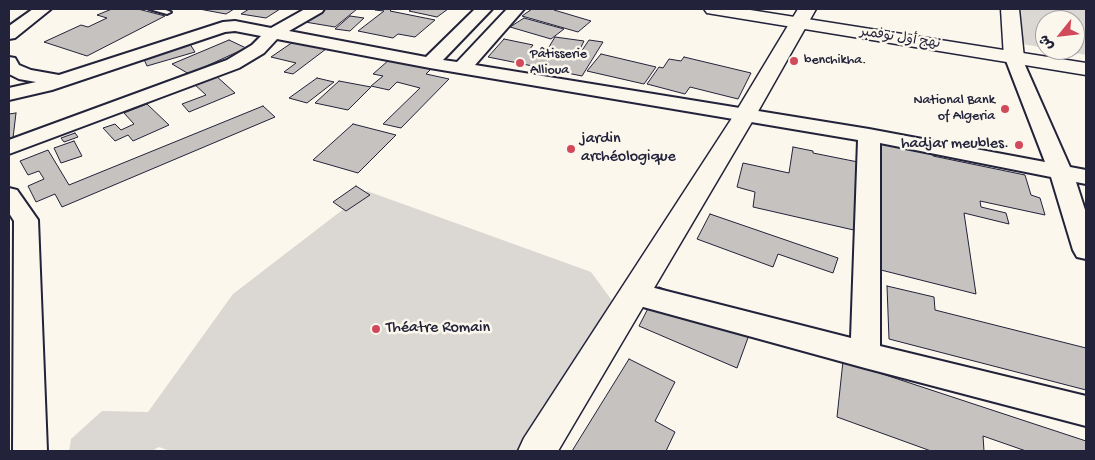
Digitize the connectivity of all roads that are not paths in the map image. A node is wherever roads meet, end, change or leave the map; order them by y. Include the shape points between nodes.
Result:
1 (43, 9) edge
2 (153, 9) edge
3 (316, 9) edge
4 (484, 9) edge
5 (516, 9) edge
6 (713, 9) edge
7 (1010, 9) edge
8 (167, 12) dead end
9 (803, 16) edge
10 (274, 33) junction
11 (9, 34) edge
12 (1014, 58) junction
13 (9, 62) edge
14 (430, 63) junction
15 (462, 68) junction
16 (1086, 69) edge
17 (53, 84) junction
18 (9, 86) edge
19 (9, 94) edge
20 (745, 115) junction
21 (869, 135) junction
22 (9, 147) edge
23 (1061, 172) junction
24 (1086, 177) edge
25 (9, 196) edge
26 (1086, 250) edge
27 (635, 294) junction
28 (865, 355) junction
29 (1086, 411) edge
30 (30, 451) edge
31 (537, 451) edge

1 - 11 street
2 - 8 lane
3 - 10 street
4 - 14 street
5 - 15 street
6 - 9 main road, نهج أول نوفمبر
7 - 12 main road
9 - 12 main road, نهج أول نوفمبر
9 - 20 main road
10 - 14 street
10 - 17 street via 222,27
10 - 22 street via 233,64
12 - 16 main road, نهج أول نوفمبر
12 - 23 street
13 - 17 street via 12,68
14 - 15 street
15 - 20 street
17 - 18 street
17 - 19 street
20 - 21 street
20 - 27 main road
21 - 23 street
21 - 28 street
23 - 24 street
23 - 26 street
25 - 30 street via 26,220
27 - 28 street
27 - 31 main road
28 - 29 street

